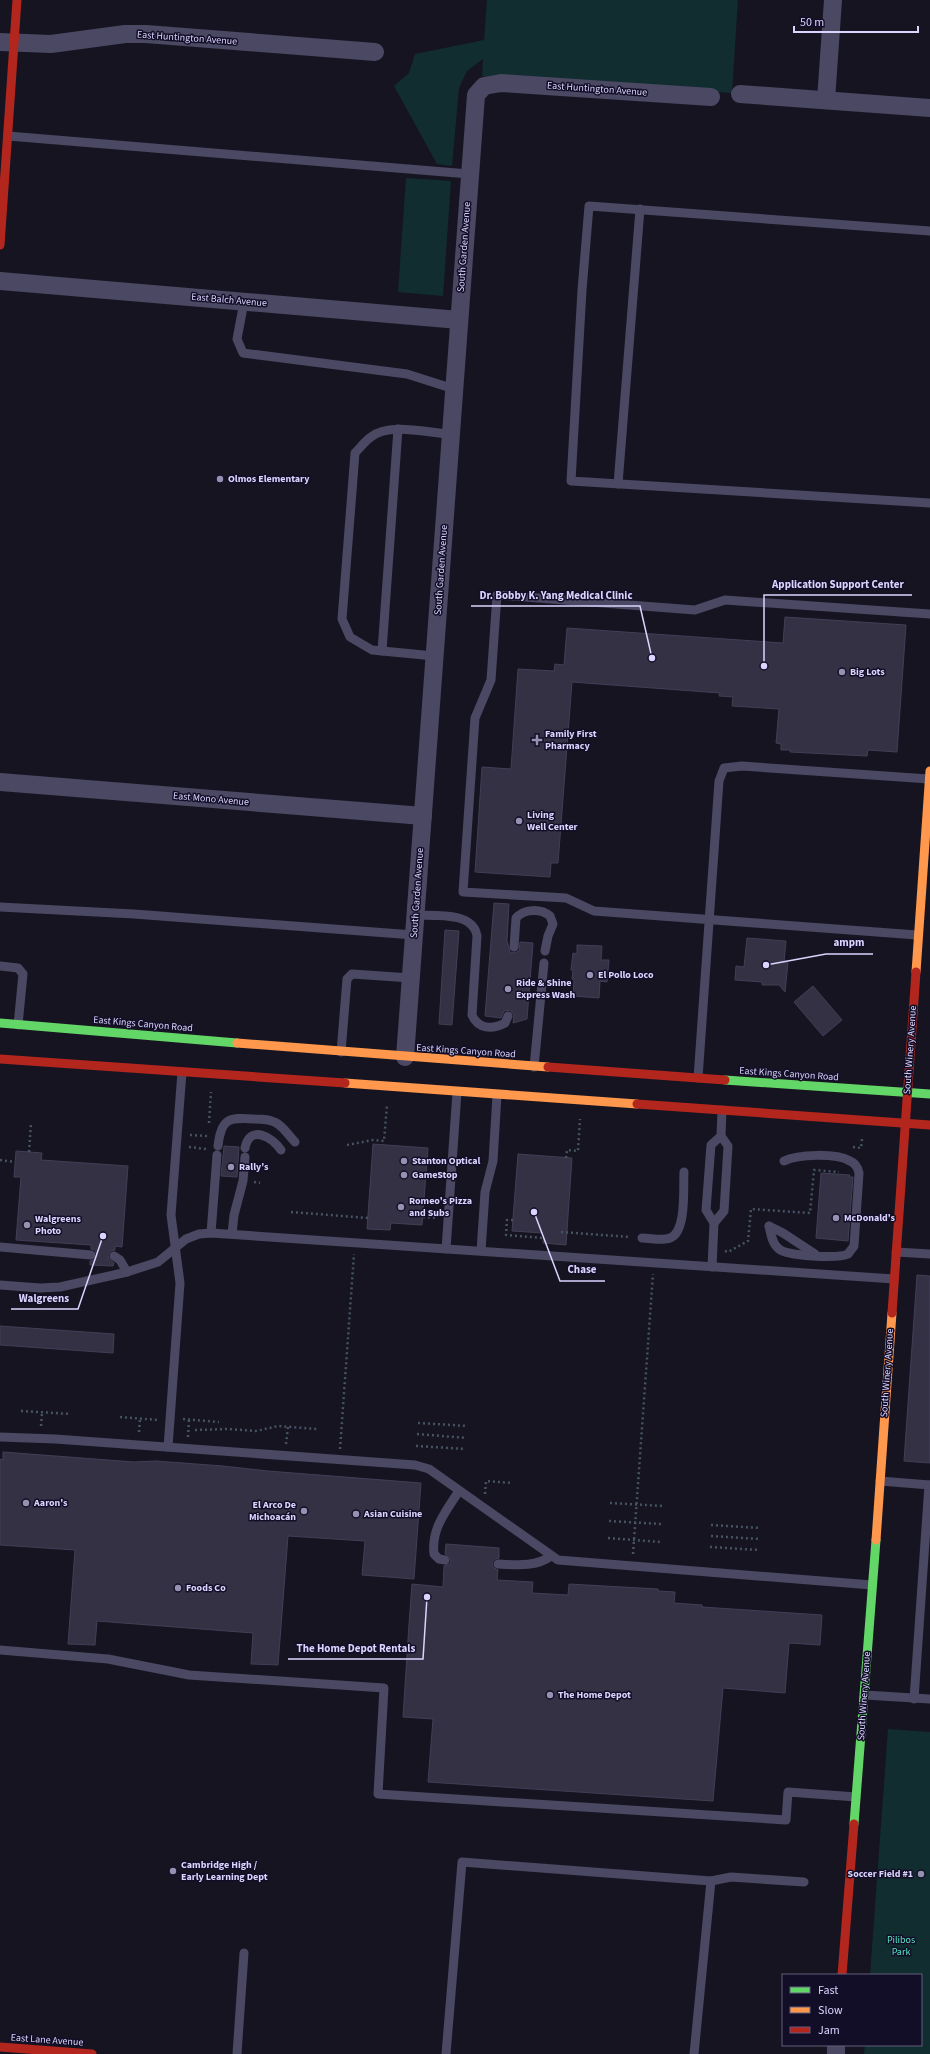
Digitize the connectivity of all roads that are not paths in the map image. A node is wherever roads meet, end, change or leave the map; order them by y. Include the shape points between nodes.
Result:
1 (17, 0) edge
2 (833, 0) edge
3 (7, 42) edge
4 (375, 52) dead end
5 (484, 86) joint
6 (740, 94) dead end
7 (711, 97) dead end
8 (826, 100) junction
9 (930, 108) edge
10 (8, 136) junction
11 (469, 174) junction
12 (640, 209) junction
13 (930, 231) edge
14 (0, 245) edge
15 (0, 281) edge
16 (244, 302) junction
17 (459, 320) junction
18 (454, 389) junction
19 (398, 429) junction
20 (450, 434) junction
21 (618, 484) junction
22 (930, 503) edge
23 (930, 614) edge
24 (382, 651) junction
25 (434, 656) junction
26 (930, 771) edge
27 (930, 779) edge
28 (0, 782) edge
29 (423, 816) junction
30 (926, 874) edge
31 (0, 907) edge
32 (416, 915) junction
33 (710, 920) junction
34 (414, 935) junction
35 (917, 935) junction
36 (514, 947) dead end
37 (545, 952) dead end
38 (544, 963) dead end
39 (0, 966) edge
40 (411, 978) junction
41 (508, 1016) dead end
42 (0, 1023) edge
43 (18, 1025) junction
44 (341, 1052) junction
45 (405, 1057) junction
46 (0, 1059) edge
47 (534, 1066) junction
48 (182, 1072) junction
49 (698, 1078) junction
50 (457, 1092) junction
51 (907, 1093) junction
52 (930, 1094) edge
53 (497, 1095) junction
54 (722, 1110) junction
55 (905, 1123) junction
56 (930, 1126) edge
57 (721, 1136) junction
58 (294, 1142) dead end
59 (281, 1150) dead end
60 (784, 1161) dead end
61 (684, 1172) dead end
62 (714, 1223) junction
63 (211, 1232) junction
64 (232, 1234) junction
65 (642, 1238) road end
66 (0, 1248) edge
67 (175, 1248) junction
68 (446, 1249) junction
69 (481, 1251) junction
70 (896, 1252) junction
71 (91, 1254) dead end
72 (930, 1254) edge
73 (816, 1255) junction
74 (114, 1256) dead end
75 (712, 1267) junction
76 (127, 1272) junction
77 (894, 1279) junction
78 (0, 1285) edge
79 (0, 1437) edge
80 (168, 1447) junction
81 (880, 1481) junction
82 (930, 1485) edge
83 (459, 1491) junction
84 (551, 1556) junction
85 (445, 1560) dead end
86 (498, 1564) dead end
87 (872, 1585) junction
88 (0, 1650) edge
89 (864, 1695) junction
90 (914, 1699) junction
91 (930, 1699) edge
92 (856, 1797) junction
93 (711, 1881) junction
94 (804, 1882) dead end
95 (244, 1953) dead end
96 (842, 1974) edge
97 (0, 2047) edge
98 (694, 2049) edge
99 (92, 2054) edge
100 (237, 2054) edge
101 (446, 2054) edge

1 - 3 main road
2 - 8 street
3 - 4 street, East Huntington Avenue via 51,44 125,34 146,34
3 - 10 main road
5 - 7 street, East Huntington Avenue via 501,83
5 - 11 street, South Garden Avenue via 476,95 474,106
6 - 8 street
8 - 9 street
10 - 11 lane
10 - 14 main road
11 - 17 street, South Garden Avenue
12 - 13 lane
12 - 21 lane
12 - 21 lane via 590,206 582,290 571,481
15 - 16 street, East Balch Avenue
16 - 17 street, East Balch Avenue
16 - 18 lane via 237,339 243,353 407,374
17 - 18 street, South Garden Avenue
18 - 20 street, South Garden Avenue
19 - 20 lane
19 - 24 lane
19 - 24 lane via 387,429 372,436 355,453 342,619 350,637 372,650
20 - 25 street, South Garden Avenue
21 - 22 lane
23 - 33 lane via 725,600 695,610 498,595 491,680 475,718 463,892 566,898 594,911
24 - 25 lane
25 - 29 street, South Garden Avenue
26 - 27 main road, South Winery Avenue
27 - 30 main road, South Winery Avenue
27 - 33 lane via 742,766 724,768 719,781
28 - 29 street, East Mono Avenue
29 - 32 street, South Garden Avenue
30 - 35 main road, South Winery Avenue
31 - 34 lane via 134,914
32 - 34 street, South Garden Avenue
32 - 41 lane via 456,917 472,925 477,936 472,1015 474,1020 486,1027 505,1023
33 - 35 lane
33 - 49 lane
34 - 40 street, South Garden Avenue
35 - 51 main road, South Winery Avenue
36 - 37 lane via 516,918 525,912 539,911 550,916 553,924
38 - 47 lane
39 - 43 lane via 18,968 23,974
40 - 44 lane via 352,974 347,979
40 - 45 street, South Garden Avenue
42 - 43 main road, East Kings Canyon Road
43 - 44 main road, East Kings Canyon Road
44 - 45 main road, East Kings Canyon Road
45 - 47 main road, East Kings Canyon Road
46 - 48 main road
47 - 49 main road, East Kings Canyon Road
48 - 50 main road
48 - 67 lane via 171,1215
49 - 51 main road, East Kings Canyon Road
50 - 53 main road
50 - 68 lane
51 - 52 main road, East Kings Canyon Road
51 - 55 main road, South Winery Avenue
53 - 54 main road
53 - 69 lane via 493,1161 485,1192
54 - 55 main road
54 - 57 lane
55 - 56 main road
55 - 70 main road, South Winery Avenue
57 - 62 lane via 728,1146 724,1211
57 - 62 lane via 711,1145 710,1152 706,1210
58 - 63 lane via 273,1121 238,1117 224,1124 216,1148
59 - 64 lane via 274,1140 262,1135 250,1138 245,1152 243,1181
60 - 73 lane via 806,1155 842,1158 854,1164 859,1173 852,1251 836,1257
61 - 65 lane via 678,1232 664,1240
62 - 75 lane
63 - 64 lane
63 - 67 lane via 186,1239
64 - 68 lane
66 - 71 lane
67 - 76 lane via 158,1262
67 - 80 lane via 180,1283
68 - 69 lane
69 - 75 lane
70 - 72 lane
70 - 77 main road, South Winery Avenue
73 - 73 lane via 784,1252 775,1244 769,1226
74 - 76 lane via 120,1260
75 - 77 lane
76 - 78 lane via 60,1288
77 - 81 main road, South Winery Avenue
79 - 80 lane
80 - 83 lane via 422,1466
81 - 82 lane
81 - 87 main road, South Winery Avenue
82 - 90 lane
83 - 84 lane
83 - 85 lane via 434,1535 434,1554 439,1560
84 - 86 lane via 544,1561 531,1564
84 - 87 lane via 566,1562
87 - 89 main road, South Winery Avenue
88 - 92 lane via 108,1659 188,1675 384,1688 378,1794 786,1820 788,1792
89 - 90 lane
89 - 92 main road, South Winery Avenue
90 - 91 lane
92 - 96 main road, South Winery Avenue
93 - 94 lane via 731,1877
93 - 98 lane
93 - 101 lane via 462,1862
95 - 100 lane
97 - 99 main road, East Lane Avenue

